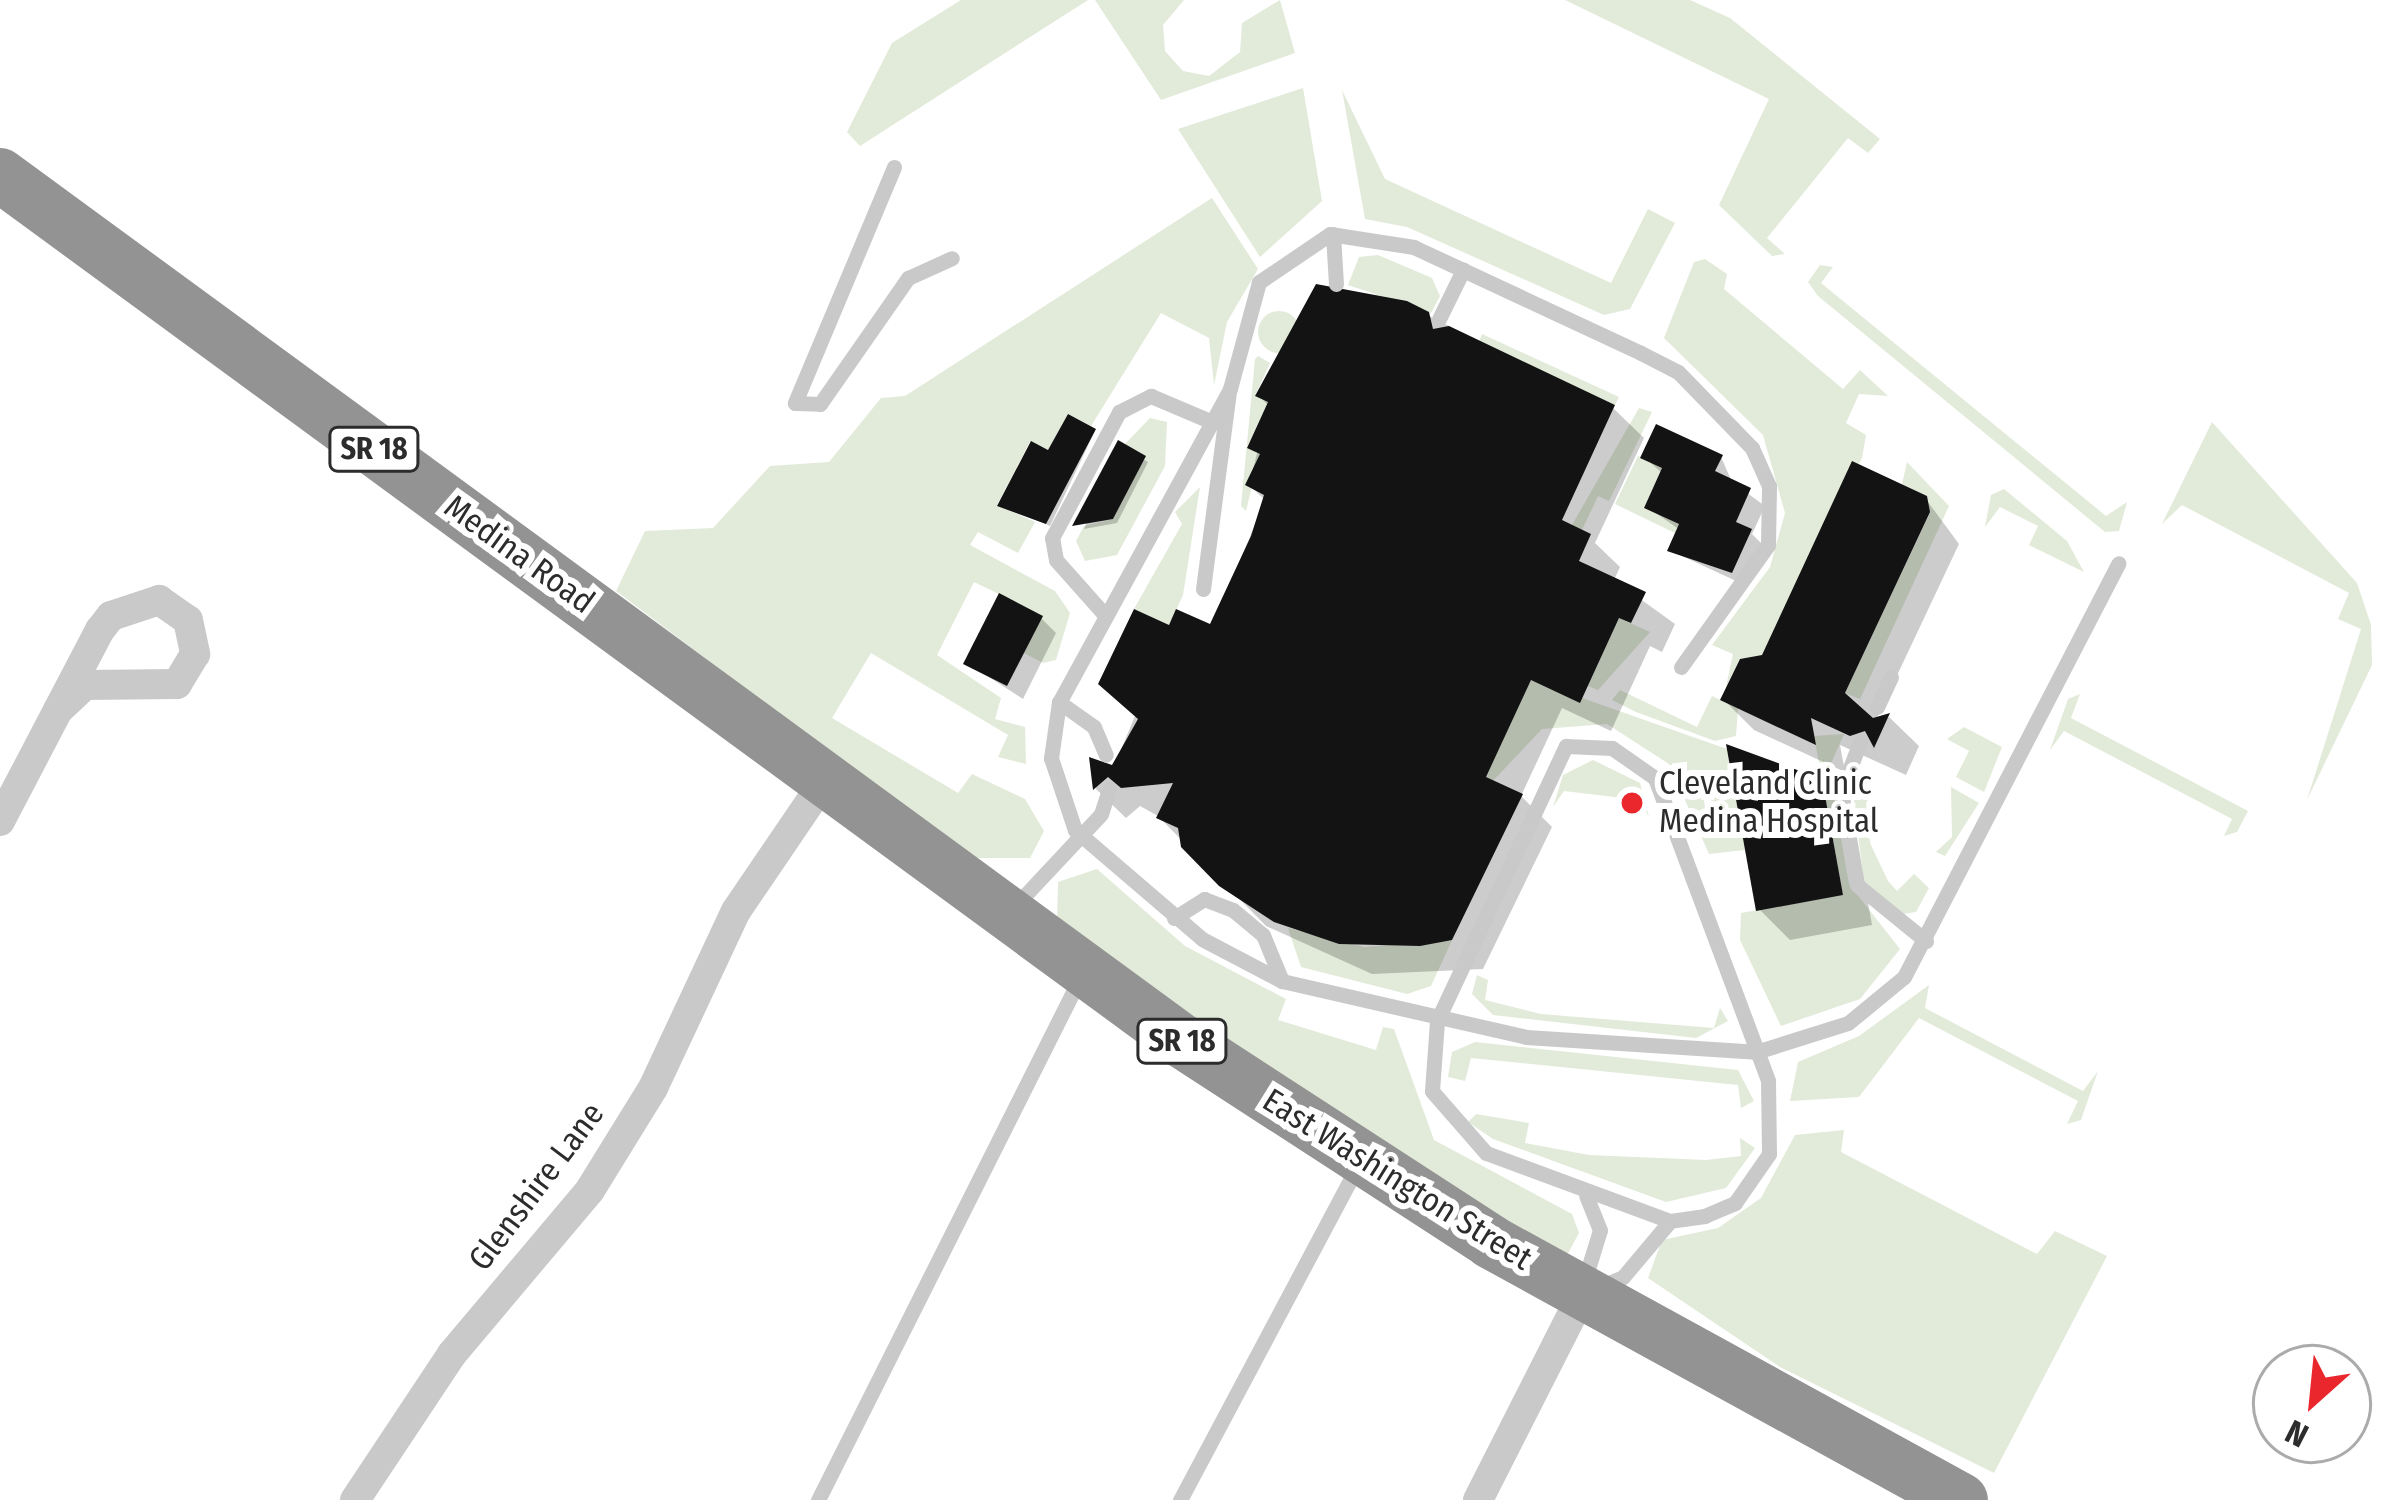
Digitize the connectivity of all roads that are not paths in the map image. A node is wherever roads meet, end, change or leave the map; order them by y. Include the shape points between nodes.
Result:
1 (894, 167) dead end
2 (1, 178) edge
3 (1333, 234) junction
4 (952, 258) dead end
5 (1463, 270) junction
6 (1336, 284) dead end
7 (1439, 319) dead end
8 (1230, 388) junction
9 (1210, 421) junction
10 (2119, 563) dead end
11 (1203, 589) dead end
12 (1104, 614) junction
13 (1681, 667) dead end
14 (1891, 677) dead end
15 (1058, 702) junction
16 (1877, 707) dead end
17 (58, 710) junction
18 (748, 723) joint
19 (1860, 742) dead end
20 (1106, 755) dead end
21 (825, 780) junction
22 (1109, 788) dead end
23 (0, 821) edge
24 (1075, 830) junction
25 (1009, 914) junction
26 (1174, 918) junction
27 (1926, 940) junction
28 (1085, 970) junction
29 (1282, 981) junction
30 (1437, 1021) junction
31 (1756, 1052) junction
32 (1360, 1161) junction
33 (1586, 1196) junction
34 (1670, 1221) junction
35 (1582, 1295) junction
36 (356, 1500) edge
37 (818, 1500) edge
38 (1180, 1500) edge
39 (1478, 1500) edge
40 (1961, 1500) edge

1 - 4 lane via 795,403 820,404 908,278
2 - 18 highway, Medina Road / SR 18
3 - 5 lane via 1384,237
3 - 6 lane
3 - 8 lane via 1306,240 1259,282
5 - 7 lane
5 - 13 lane via 1678,372 1752,448 1769,486 1768,545
8 - 9 lane
8 - 11 lane
9 - 12 lane
9 - 12 lane via 1151,396 1119,412 1052,538 1056,560
10 - 27 lane
12 - 15 lane
14 - 16 lane
15 - 20 lane via 1094,727
15 - 24 lane via 1051,758
17 - 17 street via 85,686 177,684 196,654 188,620 159,600 124,604
17 - 23 street
18 - 21 highway, East Washington Street / SR 18
19 - 27 lane via 1841,791 1857,885
21 - 25 highway, East Washington Street / SR 18
21 - 36 street, Glenshire Lane via 736,910 613,1154 452,1354
22 - 24 lane via 1101,814
24 - 25 lane
24 - 26 lane
25 - 28 highway, East Washington Street / SR 18
26 - 29 lane
26 - 29 lane via 1204,899 1233,910 1263,934
27 - 31 lane via 1880,1003
28 - 32 highway, East Washington Street / SR 18
28 - 37 lane
29 - 30 lane
30 - 31 lane via 1586,1045
30 - 31 lane via 1551,760 1587,743 1655,778
30 - 33 lane via 1428,1075 1448,1121 1486,1153
31 - 34 lane via 1772,1121 1756,1180 1735,1203
32 - 35 highway, East Washington Street / SR 18
32 - 38 lane
33 - 34 lane
33 - 35 lane via 1600,1230
34 - 35 lane via 1623,1277
35 - 39 street
35 - 40 highway, East Washington Street / SR 18

